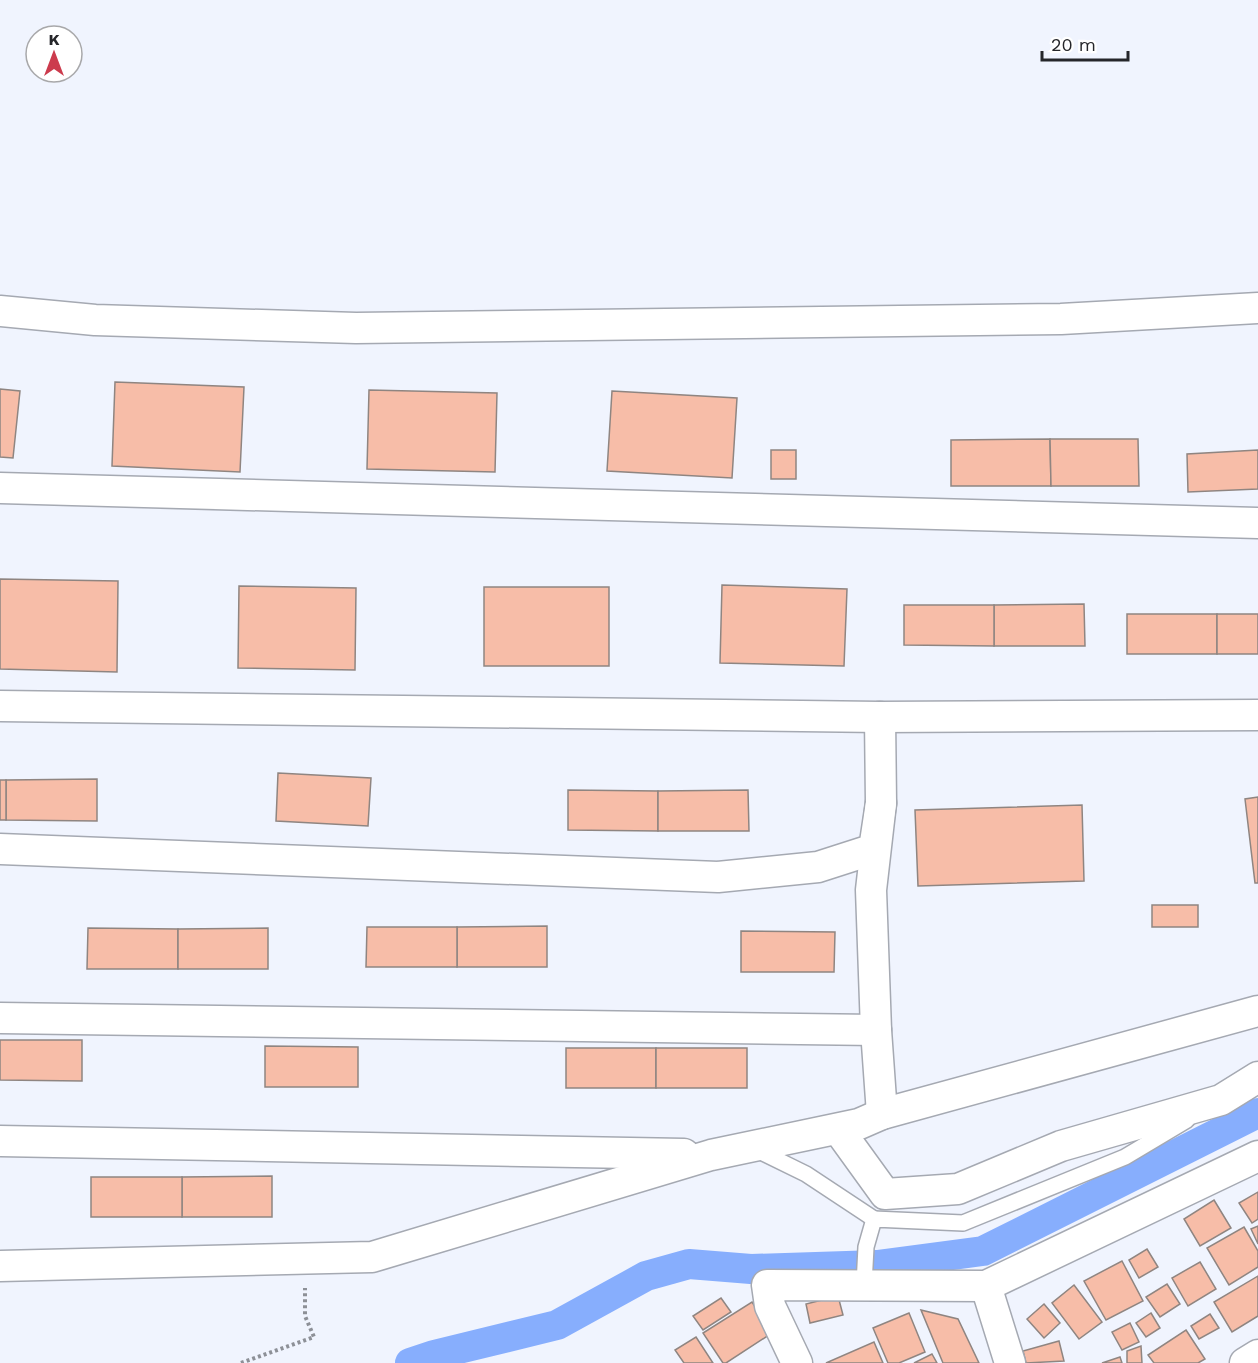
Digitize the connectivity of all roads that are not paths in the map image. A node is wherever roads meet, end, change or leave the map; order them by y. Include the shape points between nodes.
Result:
1 (1258, 308) edge
2 (0, 311) edge
3 (0, 488) edge
4 (1258, 524) edge
5 (0, 706) edge
6 (1258, 715) edge
7 (880, 717) junction
8 (881, 803) junction
9 (0, 849) edge
10 (1258, 1011) edge
11 (0, 1018) edge
12 (876, 1030) junction
13 (1258, 1077) edge
14 (1221, 1100) junction
15 (882, 1114) junction
16 (838, 1129) junction
17 (0, 1141) edge
18 (749, 1147) junction
19 (711, 1155) junction
20 (1258, 1156) edge
21 (874, 1219) junction
22 (0, 1266) edge
23 (864, 1282) junction
24 (986, 1286) junction
25 (1258, 1355) edge
26 (796, 1363) edge
27 (1010, 1363) edge
28 (1245, 1363) edge

1 - 2 street via 1061,319 356,328 95,320
3 - 4 street
5 - 7 street
6 - 7 street
7 - 8 street
8 - 9 street via 874,849 818,867 718,877
8 - 12 street via 872,890
10 - 15 street
11 - 12 street
12 - 15 street
13 - 14 street
14 - 16 street via 1061,1146 958,1190 885,1194
14 - 21 lane via 1125,1157 963,1223
15 - 16 street
16 - 18 street
17 - 19 street
18 - 19 street
18 - 21 lane via 806,1174
19 - 22 street via 372,1257
20 - 24 street
21 - 23 lane via 866,1247
23 - 24 street
23 - 26 street via 767,1285 770,1306
24 - 27 street
25 - 28 street

